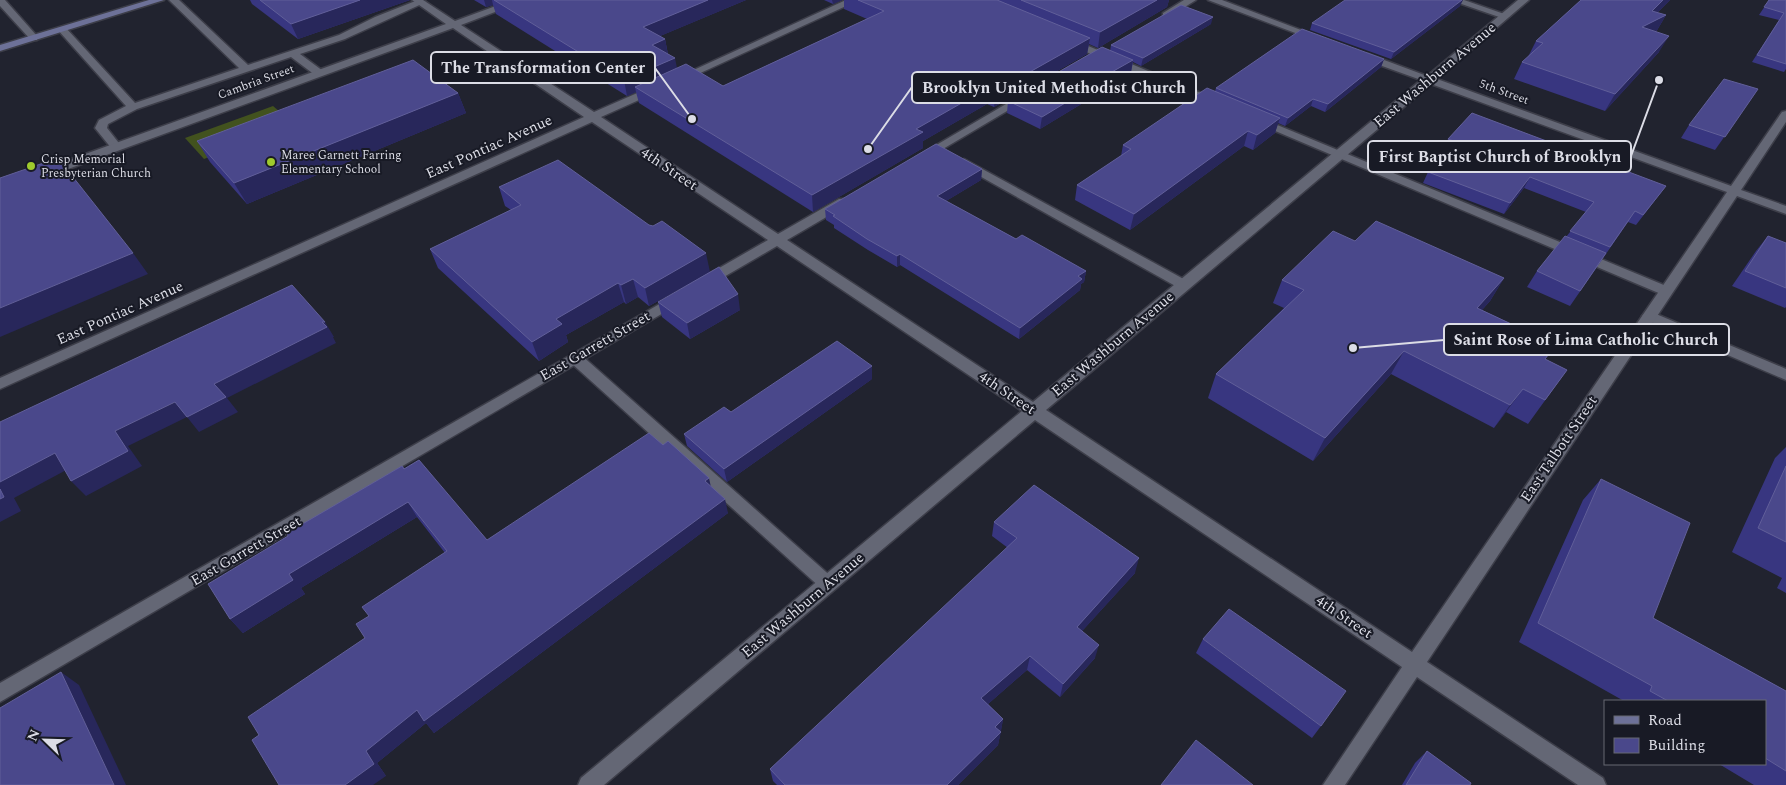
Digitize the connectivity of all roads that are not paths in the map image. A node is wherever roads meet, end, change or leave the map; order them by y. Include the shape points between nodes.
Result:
1 (0, 0) edge
2 (160, 0) edge
3 (174, 0) edge
4 (521, 0) edge
5 (854, 0) edge
6 (1191, 0) edge
7 (1213, 0) edge
8 (1456, 0) edge
9 (1524, 0) edge
10 (419, 1) edge
11 (1505, 16) junction
12 (1157, 20) edge
13 (453, 24) junction
14 (62, 29) junction
15 (34, 38) junction
16 (1062, 38) edge
17 (1330, 43) edge
18 (1115, 44) edge
19 (0, 48) edge
20 (292, 53) junction
21 (1357, 53) edge
22 (1098, 54) junction
23 (1082, 64) edge
24 (245, 68) junction
25 (319, 73) junction
26 (1429, 79) junction
27 (1039, 88) edge
28 (1224, 106) edge
29 (133, 107) junction
30 (1786, 114) edge
31 (1250, 117) edge
32 (592, 118) junction
33 (116, 147) junction
34 (936, 148) junction
35 (1340, 154) junction
36 (911, 162) edge
37 (36, 176) edge
38 (1734, 191) junction
39 (853, 196) edge
40 (1786, 210) edge
41 (777, 240) junction
42 (1184, 285) junction
43 (1666, 291) junction
44 (1649, 316) junction
45 (575, 358) junction
46 (1786, 375) edge
47 (0, 384) edge
48 (1034, 411) junction
49 (828, 584) junction
50 (1414, 664) junction
51 (0, 693) edge
52 (588, 785) edge
53 (1333, 785) edge
54 (1596, 785) edge

1 - 15 street
2 - 14 main road
3 - 24 street
4 - 13 street, Cambria Street
5 - 32 street, East Pontiac Avenue
6 - 12 street
7 - 17 street
8 - 11 street
9 - 11 street, East Washburn Avenue
10 - 13 street, 4th Street
10 - 20 street via 342,37
11 - 26 street, East Washburn Avenue
13 - 25 street, Cambria Street
13 - 32 street, 4th Street
14 - 15 main road
14 - 29 street
15 - 19 main road
16 - 22 street
18 - 22 street
20 - 24 street
20 - 25 street
21 - 26 street, 5th Street
22 - 23 street
22 - 28 street
24 - 29 street
25 - 33 street, Cambria Street
26 - 35 street, East Washburn Avenue
26 - 38 street, 5th Street
27 - 34 street
29 - 33 street via 103,122 101,128
30 - 38 street, East Talbott Street
31 - 35 street
32 - 41 street, 4th Street
32 - 47 street, East Pontiac Avenue
33 - 37 street, Cambria Street
34 - 36 street
34 - 42 street
35 - 42 street, East Washburn Avenue
35 - 43 street
38 - 40 street, 5th Street
38 - 43 street, East Talbott Street
39 - 41 street, East Garrett Street
41 - 45 street, East Garrett Street
41 - 48 street, 4th Street
42 - 48 street, East Washburn Avenue
43 - 44 street, East Talbott Street
44 - 46 street
44 - 50 street, East Talbott Street
45 - 49 street
45 - 51 street, East Garrett Street
48 - 49 street, East Washburn Avenue
48 - 50 street, 4th Street
49 - 52 street, East Washburn Avenue
50 - 53 street, East Talbott Street
50 - 54 street, 4th Street

